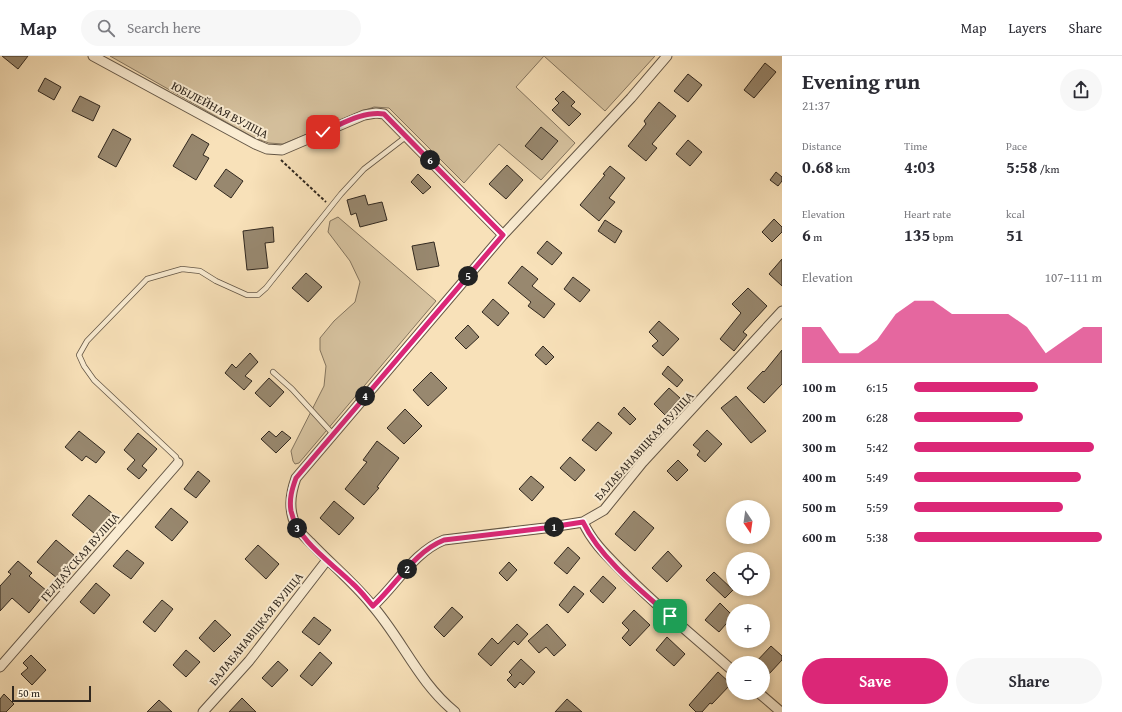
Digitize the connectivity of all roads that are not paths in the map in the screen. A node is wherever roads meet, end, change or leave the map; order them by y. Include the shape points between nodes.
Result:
1 (93, 56) edge
2 (667, 56) edge
3 (407, 136) junction
4 (503, 235) junction
5 (782, 312) edge
6 (272, 372) dead end
7 (333, 434) junction
8 (178, 463) joint
9 (583, 522) junction
10 (327, 560) junction
11 (373, 606) junction
12 (726, 664) edge
13 (0, 667) edge
14 (767, 700) edge
15 (444, 709) edge
16 (203, 712) edge
17 (455, 712) edge
18 (781, 712) edge

1 - 3 street, ЮБІЛЕЙНАЯ ВУЛІЦА via 268,149 282,150 364,115 376,113 384,114
2 - 4 street
3 - 4 street, ЮБІЛЕЙНАЯ ВУЛІЦА
3 - 8 lane via 364,169 258,295 247,295 200,271 182,269 147,279 86,341 79,355 94,380 176,456
4 - 7 street
5 - 9 street, БАЛАБАНАВІЦКАЯ ВУЛІЦА via 642,463 604,510
6 - 7 lane
7 - 10 street via 296,478 290,494 291,510 297,528
8 - 13 street, ГЕЛДАЎСКАЯ ВУЛІЦА
9 - 11 street, БАЛАБАНАВІЦКАЯ ВУЛІЦА via 444,540 431,545
9 - 12 street via 601,550 638,588
10 - 11 street via 352,582
10 - 16 street, БАЛАБАНАВІЦКАЯ ВУЛІЦА via 249,661
11 - 15 street
14 - 18 street
15 - 17 street

